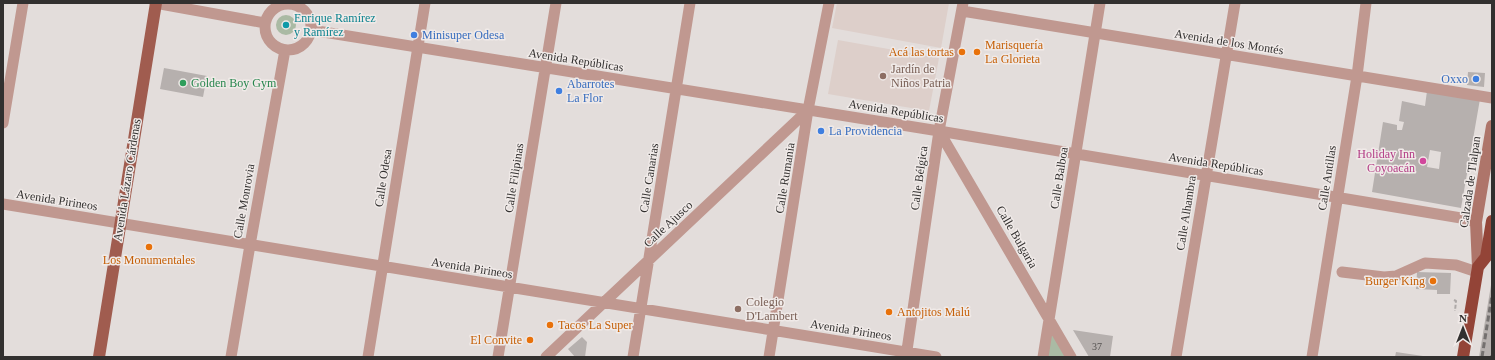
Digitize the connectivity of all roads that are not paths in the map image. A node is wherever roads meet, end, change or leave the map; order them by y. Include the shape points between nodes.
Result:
1 (23, 3) edge
2 (156, 3) edge
3 (425, 3) edge
4 (556, 3) edge
5 (690, 3) edge
6 (829, 3) edge
7 (1100, 3) edge
8 (1235, 3) edge
9 (1366, 3) edge
10 (291, 4) edge
11 (963, 7) edge
12 (265, 23) junction
13 (311, 30) junction
14 (1096, 33) junction
15 (418, 48) junction
16 (285, 50) junction
17 (1226, 55) junction
18 (546, 68) junction
19 (1357, 76) junction
20 (676, 88) junction
21 (1492, 98) edge
22 (808, 110) junction
23 (3, 123) edge
24 (1492, 126) edge
25 (939, 131) junction
26 (1076, 154) junction
27 (1206, 175) junction
28 (1337, 197) junction
29 (3, 204) edge
30 (1492, 221) edge
31 (1476, 222) junction
32 (120, 223) junction
33 (250, 244) junction
34 (649, 260) junction
35 (382, 266) junction
36 (1478, 269) junction
37 (1342, 272) dead end
38 (510, 287) junction
39 (604, 303) junction
40 (641, 309) junction
41 (1049, 318) junction
42 (774, 330) junction
43 (907, 355) edge
44 (99, 357) edge
45 (231, 357) edge
46 (368, 357) edge
47 (498, 357) edge
48 (546, 357) edge
49 (633, 357) edge
50 (769, 357) edge
51 (936, 357) edge
52 (1043, 357) edge
53 (1071, 357) edge
54 (1176, 357) edge
55 (1312, 357) edge
56 (1463, 357) edge

1 - 23 street
2 - 12 street
2 - 32 main road, Avenida Lázaro Cárdenas
3 - 15 street, Calle Odesa
4 - 18 street, Calle Filipinas
5 - 20 street, Calle Canarias
6 - 22 street, Calle Rumania
7 - 14 street, Calle Balboa
8 - 17 street, Calle Alhambra
9 - 19 street, Calle Antillas
10 - 12 street via 277,6 267,16
10 - 13 street via 298,6 308,16
11 - 14 street, Avenida de los Montés
11 - 25 street, Calle Bélgica
12 - 16 street via 267,38 272,44
13 - 15 street, Avenida Repúblicas
13 - 16 street via 309,37 299,47
14 - 17 street, Avenida de los Montés
14 - 26 street, Calle Balboa
15 - 18 street, Avenida Repúblicas
15 - 35 street, Calle Odesa
16 - 33 street, Calle Monrovia
17 - 19 street, Avenida de los Montés
17 - 27 street, Calle Alhambra
18 - 20 street, Avenida Repúblicas
18 - 38 street, Calle Filipinas
19 - 21 street, Avenida de los Montés
19 - 28 street, Calle Antillas
20 - 22 street, Avenida Repúblicas
20 - 34 street, Calle Canarias
22 - 25 street, Avenida Repúblicas
22 - 34 street, Calle Ajusco
22 - 42 street, Calle Rumania
24 - 31 main road, Calzada de Tlalpan
25 - 26 street, Avenida Repúblicas
25 - 41 street, Calle Bulgaria
25 - 43 street, Calle Bélgica
26 - 27 street, Avenida Repúblicas
26 - 41 street, Calle Balboa
27 - 28 street, Avenida Repúblicas
27 - 54 street, Calle Alhambra
28 - 31 street, Avenida Repúblicas
28 - 55 street, Calle Antillas
29 - 32 street, Avenida Pirineos
30 - 36 highway, Calzada de Tlalpan via 1486,257
31 - 36 main road, Calzada de Tlalpan
32 - 33 street, Avenida Pirineos
32 - 44 main road, Avenida Lázaro Cárdenas
33 - 35 street, Avenida Pirineos
33 - 45 street, Calle Monrovia
34 - 39 street, Calle Ajusco
34 - 40 street, Calle Canarias
35 - 38 street, Avenida Pirineos
35 - 46 street, Calle Odesa
36 - 37 street via 1425,263 1396,276
36 - 56 highway, Calzada de Tlalpan
38 - 39 street, Avenida Pirineos
38 - 47 street, Calle Filipinas
39 - 40 street, Avenida Pirineos
39 - 48 street, Calle Ajusco
40 - 42 street, Avenida Pirineos
40 - 49 street, Calle Canarias
41 - 52 street, Calle Balboa
41 - 53 street, Calle Bulgaria
42 - 43 street, Avenida Pirineos
42 - 50 street, Calle Rumania
43 - 51 street, Avenida Pirineos

